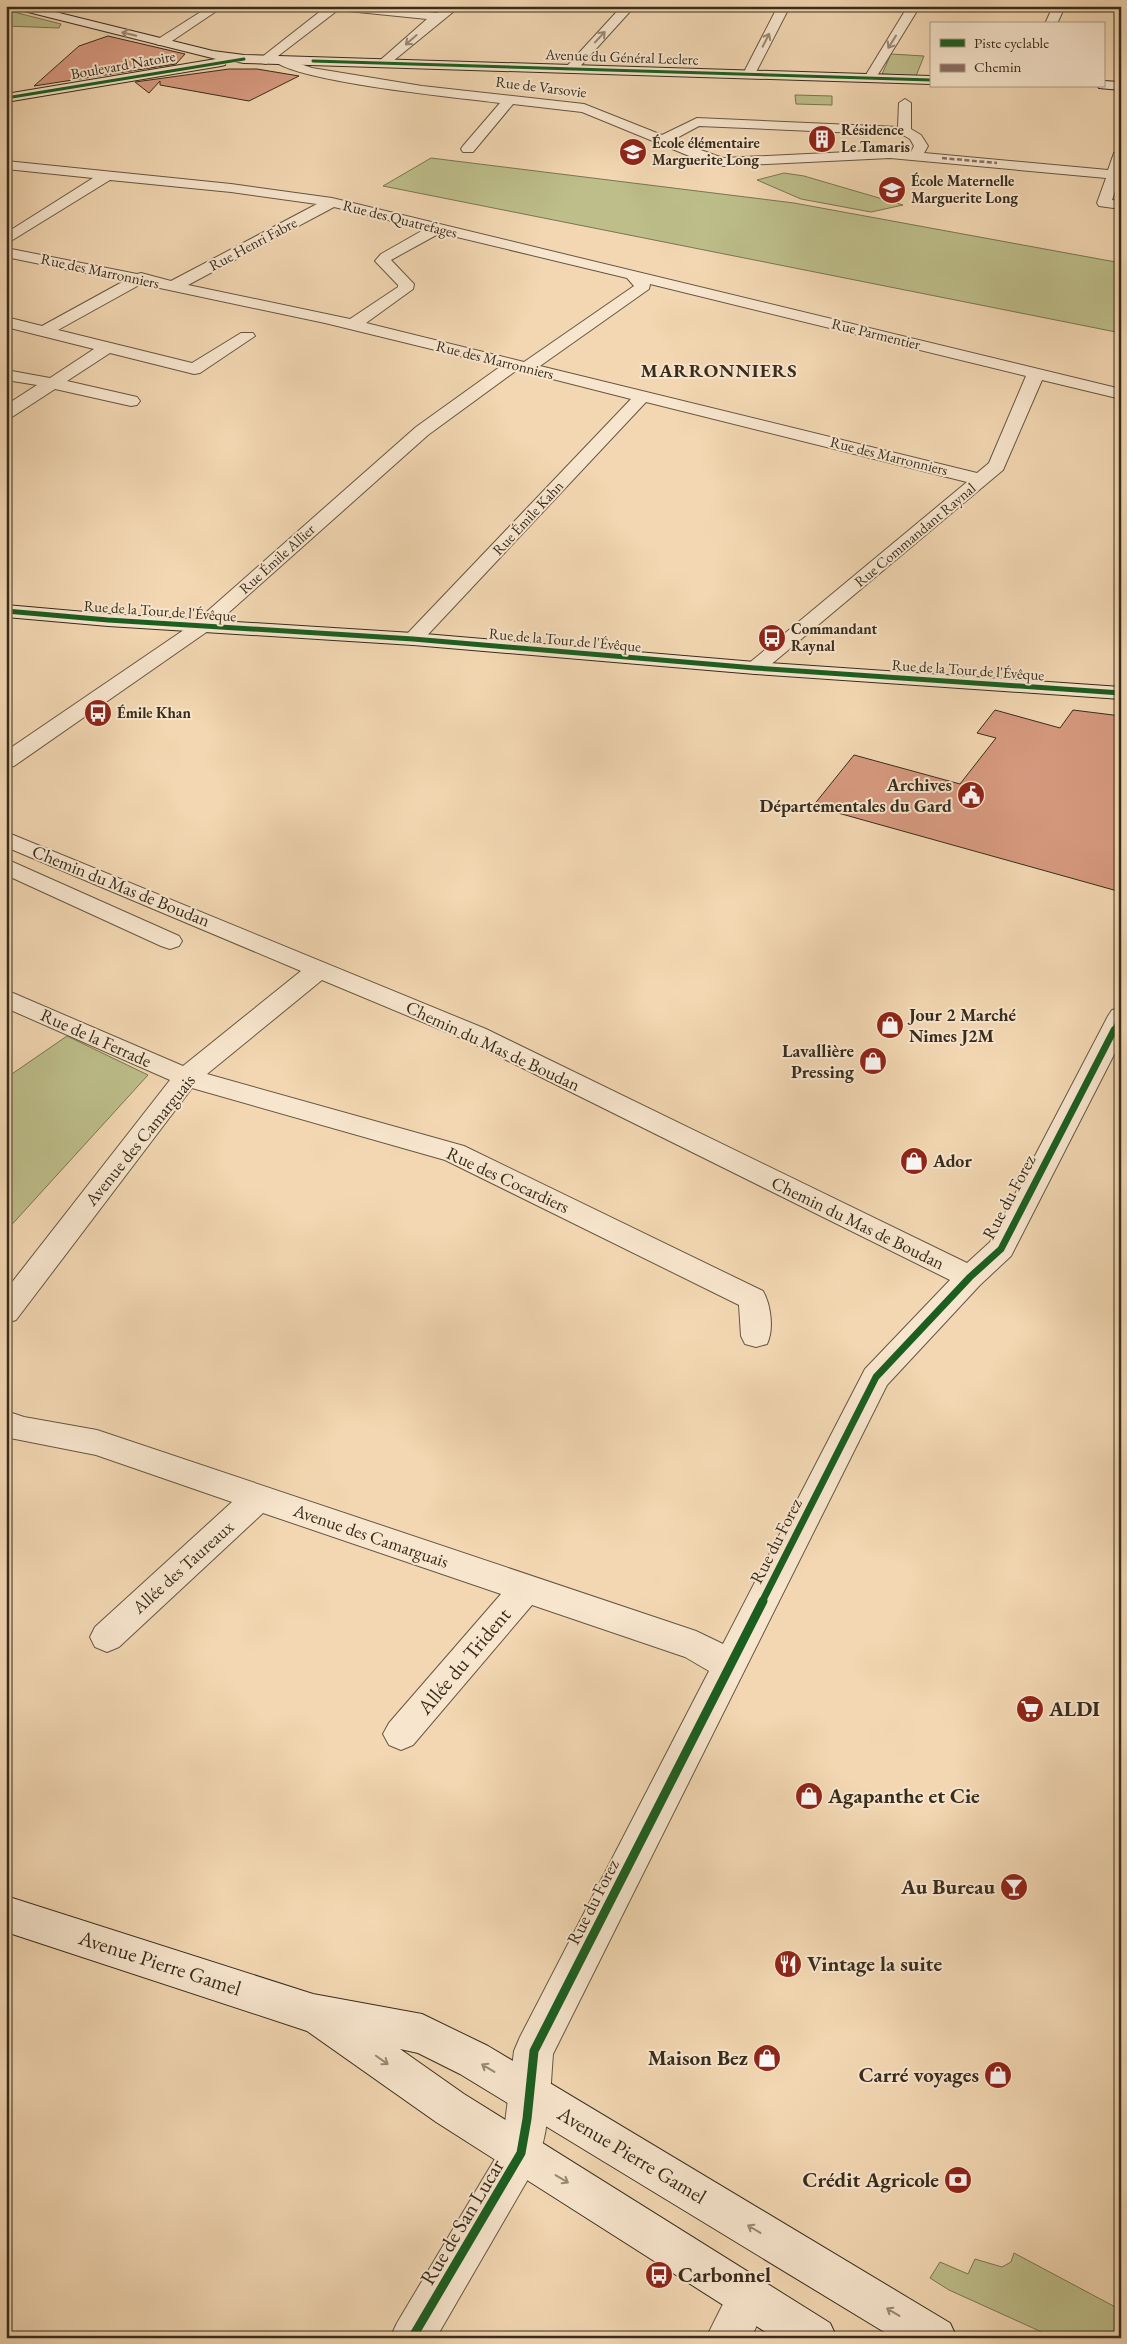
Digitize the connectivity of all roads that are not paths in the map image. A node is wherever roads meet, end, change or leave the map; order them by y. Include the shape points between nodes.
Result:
1 (16, 6) edge
2 (218, 6) edge
3 (335, 6) edge
4 (454, 6) edge
5 (629, 6) edge
6 (784, 6) edge
7 (914, 6) edge
8 (1059, 6) edge
9 (1098, 6) edge
10 (1121, 8) edge
11 (438, 17) junction
12 (1052, 22) edge
13 (162, 42) junction
14 (244, 59) junction
15 (272, 60) junction
16 (383, 63) junction
17 (571, 69) junction
18 (749, 74) junction
19 (870, 78) junction
20 (930, 80) edge
21 (1104, 85) edge
22 (1121, 86) edge
23 (6, 98) edge
24 (510, 99) junction
25 (905, 103) dead end
26 (596, 112) junction
27 (642, 118) dead end
28 (669, 120) dead end
29 (697, 122) junction
30 (734, 124) junction
31 (904, 131) junction
32 (711, 135) dead end
33 (662, 140) junction
34 (468, 149) dead end
35 (1121, 153) edge
36 (916, 156) junction
37 (6, 166) edge
38 (1112, 174) junction
39 (106, 176) junction
40 (332, 202) junction
41 (1121, 205) edge
42 (438, 228) junction
43 (6, 240) edge
44 (6, 252) edge
45 (632, 275) junction
46 (141, 278) junction
47 (174, 286) junction
48 (6, 322) edge
49 (353, 326) junction
50 (45, 332) junction
51 (247, 336) dead end
52 (107, 348) junction
53 (521, 366) junction
54 (1036, 373) junction
55 (6, 376) edge
56 (52, 382) junction
57 (1121, 394) edge
58 (643, 396) junction
59 (131, 401) dead end
60 (6, 413) edge
61 (982, 480) junction
62 (6, 611) edge
63 (201, 627) junction
64 (413, 639) junction
65 (755, 668) junction
66 (1121, 693) edge
67 (6, 761) edge
68 (6, 839) edge
69 (6, 866) edge
70 (170, 940) dead end
71 (319, 969) junction
72 (6, 998) edge
73 (1121, 1016) edge
74 (186, 1078) junction
75 (970, 1277) junction
76 (6, 1312) edge
77 (756, 1336) dead end
78 (11, 1431) edge
79 (259, 1498) junction
80 (526, 1588) junction
81 (106, 1637) dead end
82 (730, 1665) junction
83 (402, 1734) dead end
84 (6, 1914) edge
85 (313, 2013) junction
86 (526, 2122) junction
87 (749, 2297) junction
88 (412, 2338) edge
89 (728, 2338) edge
90 (815, 2338) edge
91 (935, 2338) edge

13 -> 1 street, Avenue du Général Leclerc
2 - 13 street
3 - 11 street
3 - 15 street
4 - 11 street
17 -> 5 street
18 -> 6 street
7 -> 19 street
8 - 12 street
9 - 10 street
11 -> 16 street
13 - 14 street, Avenue du Général Leclerc
14 - 15 street, Avenue du Général Leclerc
14 - 23 street, Boulevard Natoire
15 - 16 street, Avenue du Général Leclerc
15 - 24 street, Rue de Varsovie via 309,71 384,84
16 - 17 street, Avenue du Général Leclerc
17 - 18 street, Avenue du Général Leclerc
18 - 19 street, Avenue du Général Leclerc
19 - 20 street, Avenue du Général Leclerc
21 - 22 street
24 - 26 street, Rue de Varsovie
24 - 34 street
25 - 31 street
26 - 27 street
26 - 33 street, Rue de Varsovie
28 - 29 street
29 - 30 street
29 - 33 street
30 - 31 street
30 - 32 street
31 - 36 street via 915,135 919,141 921,146
33 - 36 street, Rue de Varsovie via 723,162 890,154
35 - 38 street
36 - 38 street, Rue de Varsovie
37 - 39 street, Rue des Quatrefages
38 - 41 street via 1104,203
39 - 40 street, Rue des Quatrefages
39 - 43 street
40 - 42 street, Rue des Quatrefages
40 - 47 street, Rue Henri Fabre
42 - 45 street, Rue des Quatrefages
42 - 49 street via 386,256 383,261 406,284 405,289
44 - 46 street, Rue des Marronniers
45 - 53 street via 644,286
45 - 54 street, Rue Parmentier
46 - 47 street, Rue des Marronniers
46 - 50 street
47 - 49 street, Rue des Marronniers
48 - 50 street
49 - 53 street, Rue des Marronniers
50 - 52 street
51 - 52 street via 194,369
52 - 56 street
53 - 58 street, Rue des Marronniers
53 - 63 street, Rue Émile Allier via 422,431
54 - 57 street, Rue Parmentier
54 - 61 street, Rue Commandant Raynal via 997,466
55 - 56 street
56 - 59 street
56 - 60 street
58 - 61 street, Rue des Marronniers
58 - 64 street, Rue Émile Kahn
61 - 65 street, Rue Commandant Raynal
62 - 63 street, Rue de la Tour de l'Évêque
63 - 64 street, Rue de la Tour de l'Évêque
63 - 67 street, Rue Émile Allier
64 - 65 street, Rue de la Tour de l'Évêque
65 - 66 street, Rue de la Tour de l'Évêque
68 - 71 street, Chemin du Mas de Boudan
69 - 70 street
71 - 74 street, Avenue des Camarguais
71 - 75 street, Chemin du Mas de Boudan via 477,1036
72 - 74 street, Rue de la Ferrade
73 - 75 street, Rue du Forez via 1001,1249
74 - 76 street, Avenue des Camarguais
74 - 77 street, Rue des Cocardiers via 454,1153 752,1298
75 - 82 street, Rue du Forez via 876,1377
78 - 79 street, Avenue des Camarguais via 97,1443
79 - 80 street, Avenue des Camarguais
79 - 81 street, Allée des Taureaux
80 - 82 street, Avenue des Camarguais via 696,1646
80 - 83 street, Allée du Trident
82 - 86 street, Rue du Forez via 534,2051
84 - 85 street, Avenue Pierre Gamel
85 -> 86 street, Avenue Pierre Gamel via 450,2108
86 -> 85 street, Avenue Pierre Gamel via 474,2060 422,2034
86 -> 87 street, Avenue Pierre Gamel
86 - 88 street, Rue de San Lucar
91 -> 86 street, Avenue Pierre Gamel
87 - 89 street
87 - 90 street, Avenue Pierre Gamel

